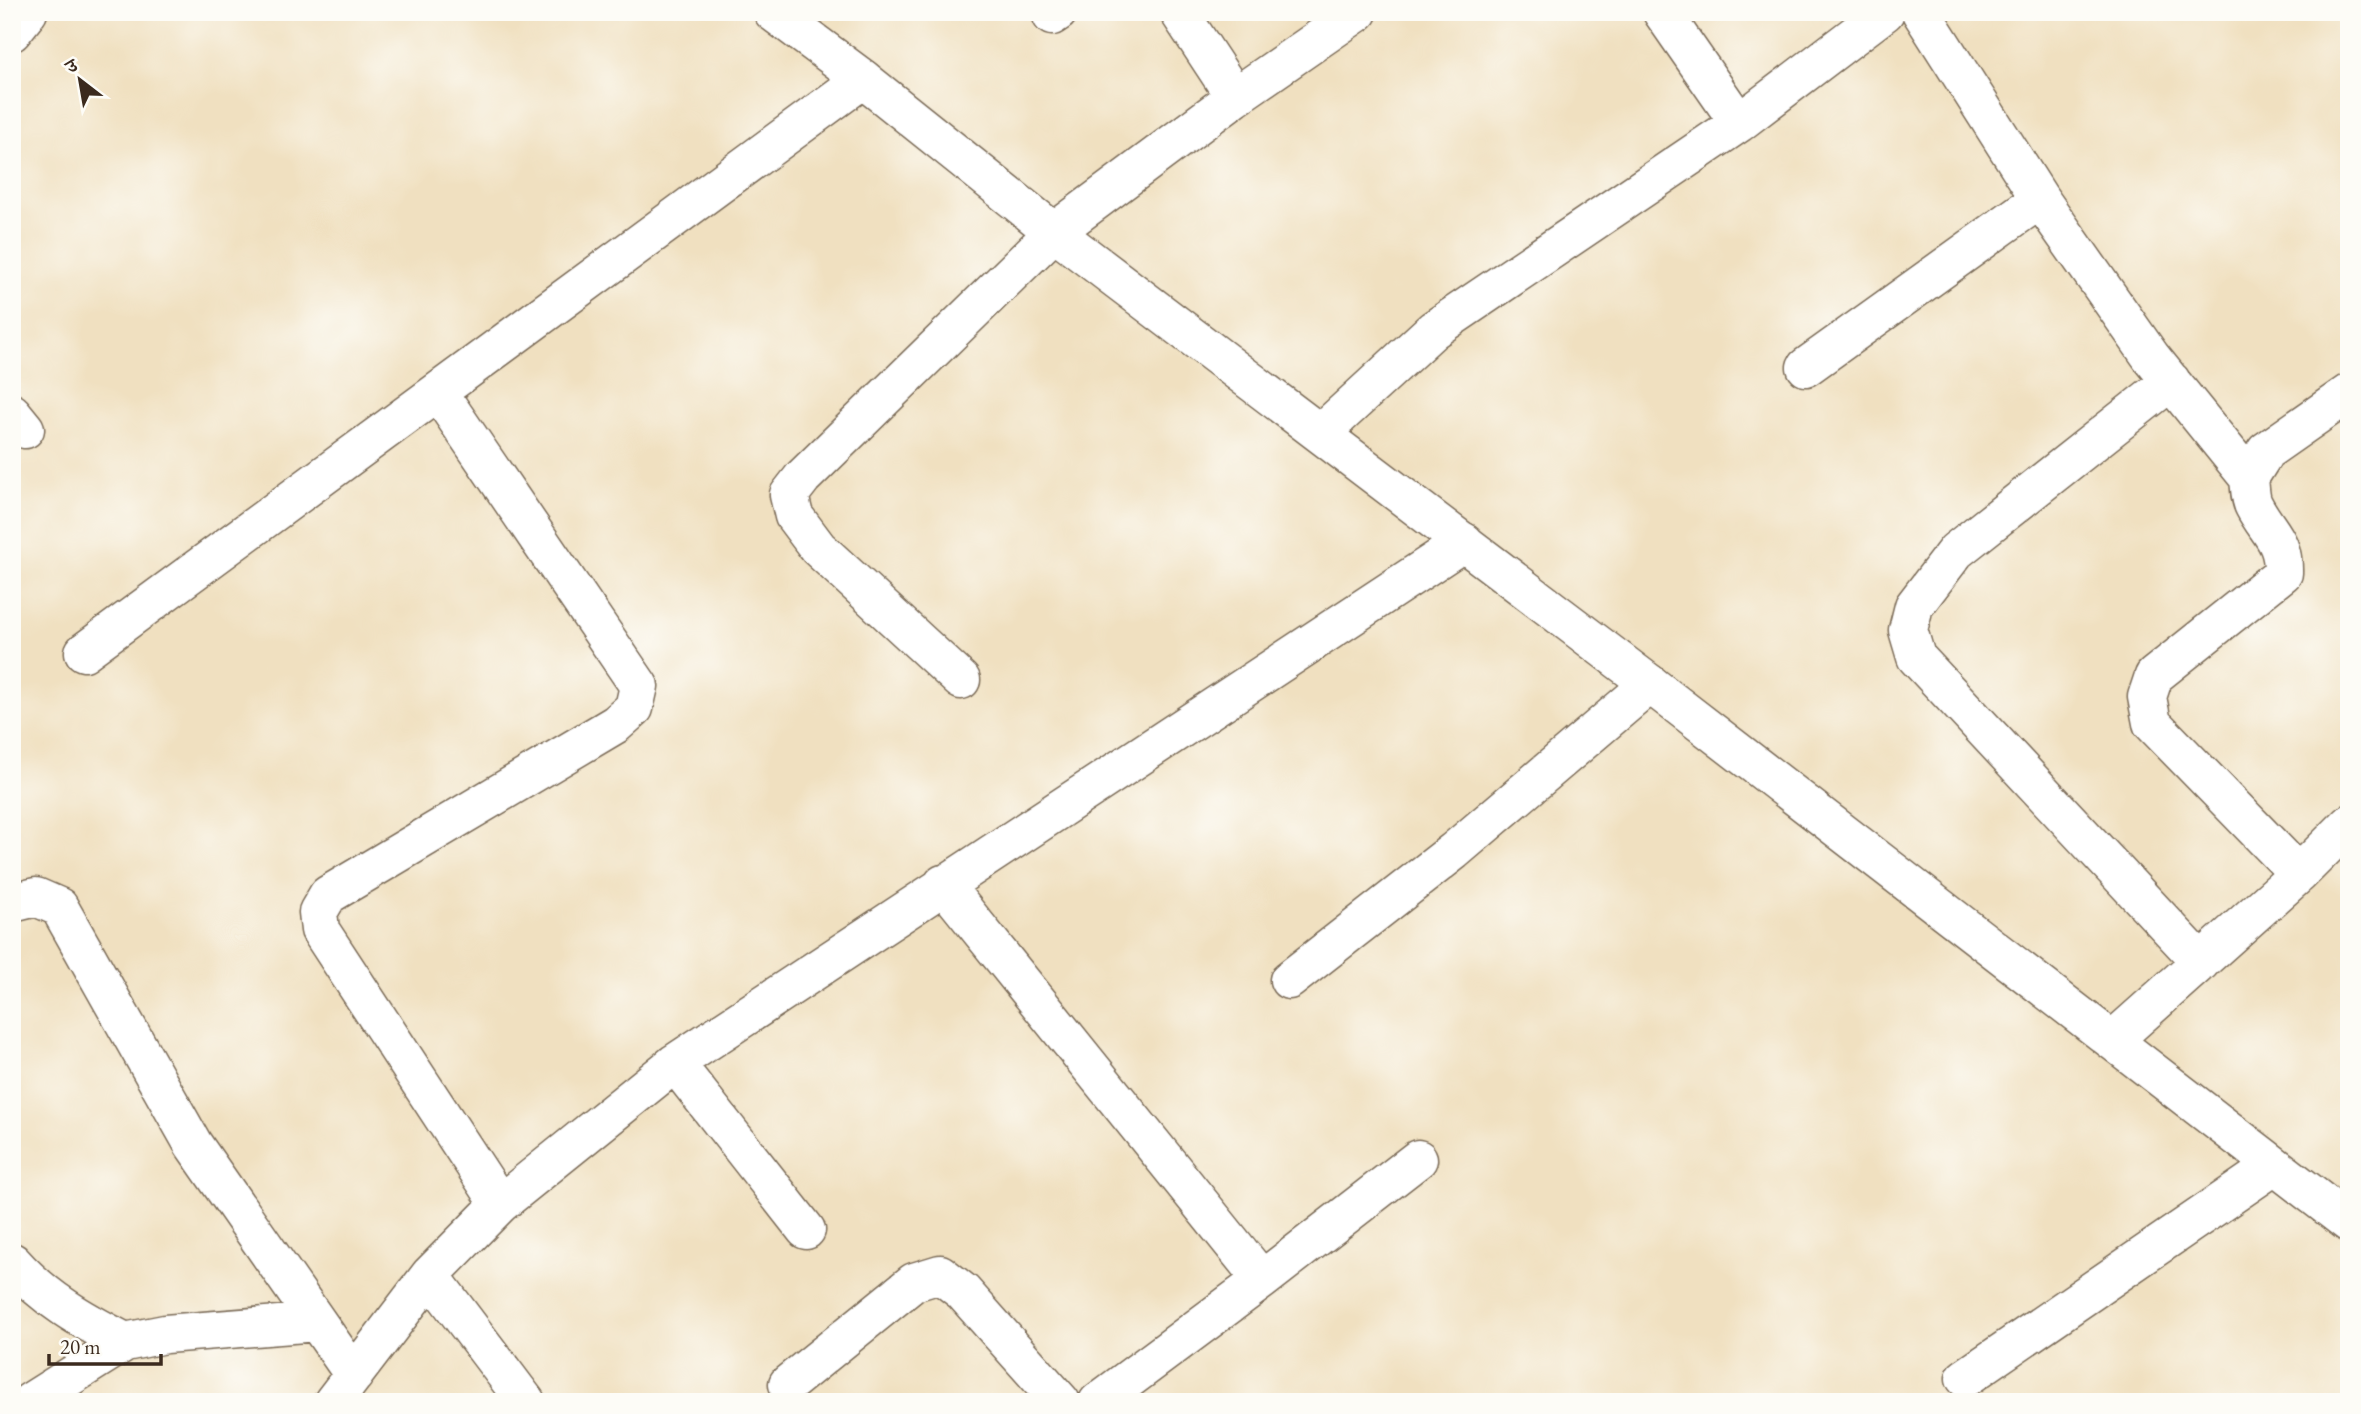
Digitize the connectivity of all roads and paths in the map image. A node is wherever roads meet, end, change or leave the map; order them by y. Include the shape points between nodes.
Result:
1 (28, 12) edge
2 (773, 12) edge
3 (1179, 12) edge
4 (1358, 12) edge
5 (1662, 12) edge
6 (1885, 12) edge
7 (1921, 12) edge
8 (12, 32) edge
9 (863, 79) junction
10 (1235, 97) junction
11 (1739, 123) junction
12 (2040, 199) junction
13 (1054, 232) junction
14 (1806, 367) dead end
15 (2171, 381) junction
16 (438, 392) junction
17 (2349, 393) edge
18 (1321, 433) junction
19 (2249, 478) junction
20 (1464, 542) junction
21 (84, 652) dead end
22 (961, 680) dead end
23 (1650, 684) junction
24 (2349, 824) edge
25 (2299, 874) junction
26 (943, 884) junction
27 (12, 903) edge
28 (2201, 962) junction
29 (1289, 980) dead end
30 (2113, 1040) junction
31 (675, 1063) junction
32 (1418, 1159) dead end
33 (2274, 1166) junction
34 (500, 1205) junction
35 (2349, 1223) edge
36 (806, 1230) dead end
37 (12, 1262) edge
38 (430, 1275) junction
39 (1262, 1280) junction
40 (317, 1322) junction
41 (125, 1342) junction
42 (1965, 1378) dead end
43 (788, 1384) dead end
44 (344, 1388) edge
45 (30, 1402) edge
46 (526, 1402) edge
47 (1061, 1402) edge
48 (1098, 1402) edge

1 - 8 street
2 - 9 street
3 - 10 street
4 - 10 street
5 - 11 street
6 - 11 street
7 - 12 street
9 - 13 street
9 - 16 street
10 - 13 street
11 - 18 street via 1433,330
12 - 14 street
12 - 15 street
13 - 18 street
13 - 22 street via 789,495 793,516 818,548
15 - 19 street
15 - 28 street via 1956,551 1914,606 1908,630 1916,657
16 - 21 street
16 - 34 street via 639,685 634,708 616,724 328,895 318,912 320,930
17 - 19 street via 2266,451
18 - 20 street
19 - 25 street via 2253,504 2279,543 2283,573 2154,676 2147,697 2152,723
20 - 23 street
20 - 26 street
23 - 29 street via 1454,851
23 - 30 street
24 - 25 street
25 - 28 street
26 - 31 street
26 - 39 street
27 - 40 street via 36,897 60,907 193,1144
28 - 30 street
30 - 33 street
31 - 34 street
31 - 36 street
32 - 39 street
33 - 35 street
33 - 42 street
34 - 38 street
37 - 41 street via 67,1312
38 - 44 street
38 - 46 street
39 - 48 street
40 - 41 street via 165,1334
40 - 44 street
41 - 45 street
43 - 47 street via 914,1282 940,1274 963,1292

